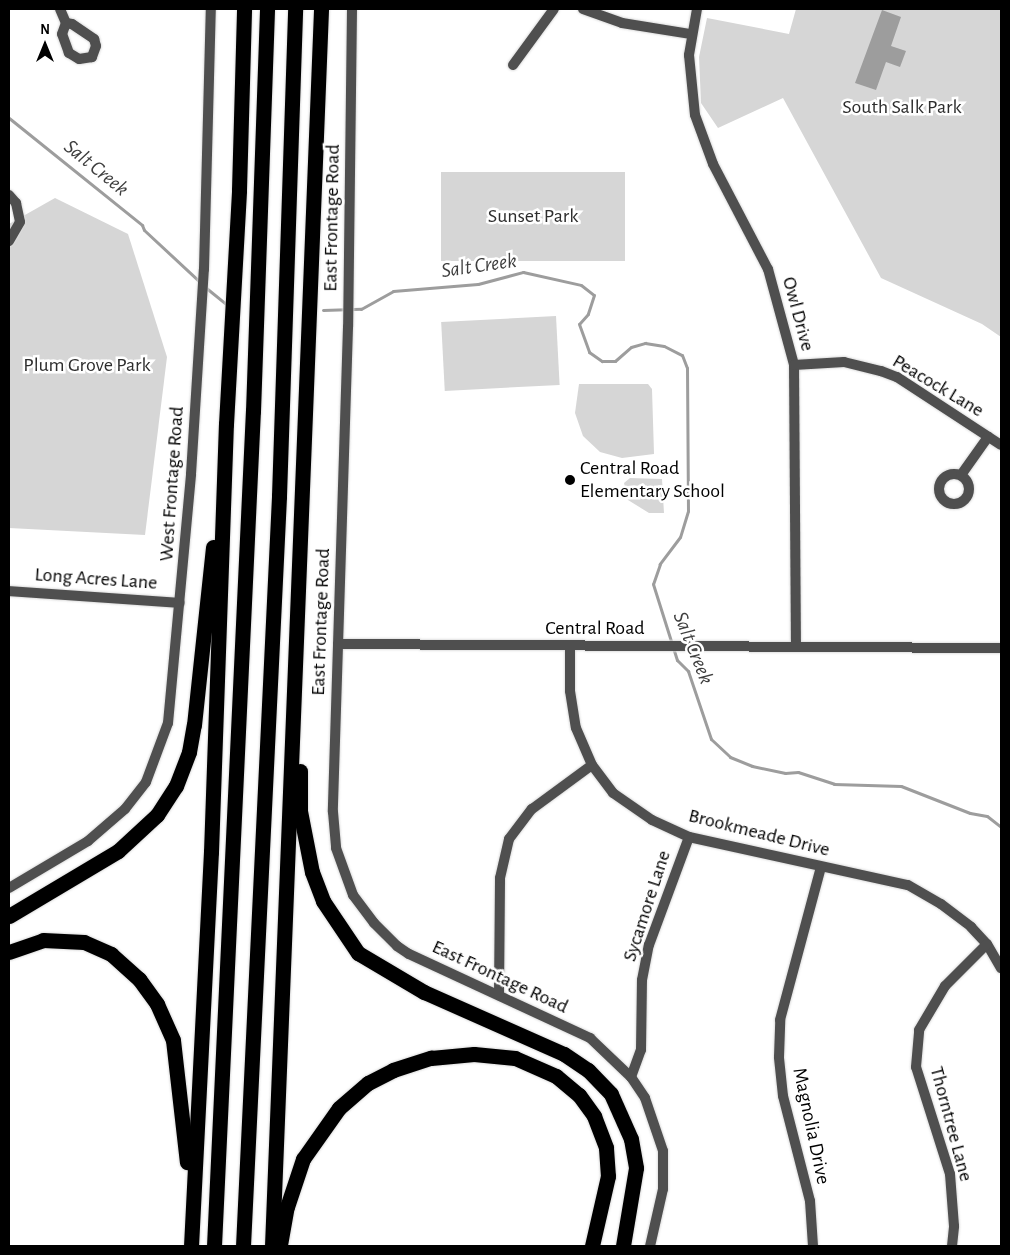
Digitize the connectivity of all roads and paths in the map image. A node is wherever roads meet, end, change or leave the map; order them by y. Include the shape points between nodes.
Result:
1 (60, 9) edge
2 (211, 9) edge
3 (244, 9) edge
4 (267, 9) edge
5 (295, 9) edge
6 (321, 9) edge
7 (352, 9) edge
8 (554, 9) edge
9 (583, 9) edge
10 (698, 9) edge
11 (66, 24) dead end
12 (691, 34) junction
13 (513, 65) dead end
14 (9, 195) edge
15 (9, 241) edge
16 (794, 365) junction
17 (226, 424) junction
18 (988, 437) junction
19 (1001, 445) edge
20 (961, 475) dead end
21 (9, 590) edge
22 (180, 603) junction
23 (338, 644) junction
24 (570, 646) junction
25 (796, 647) junction
26 (1001, 648) edge
27 (295, 656) junction
28 (592, 764) junction
29 (689, 836) junction
30 (821, 867) junction
31 (9, 888) edge
32 (9, 916) edge
33 (987, 944) junction
34 (9, 952) edge
35 (1001, 968) edge
36 (499, 995) junction
37 (632, 1077) junction
38 (192, 1214) junction
39 (191, 1246) edge
40 (214, 1246) edge
41 (243, 1246) edge
42 (272, 1246) edge
43 (280, 1246) edge
44 (592, 1246) edge
45 (624, 1246) edge
46 (650, 1246) edge
47 (813, 1246) edge
48 (952, 1246) edge

1 - 11 street
2 - 22 street, West Frontage Road via 204,269
3 - 17 highway via 239,190
4 - 40 highway via 255,382
5 - 41 highway via 279,496
6 - 27 highway
7 - 23 street, East Frontage Road via 348,327
8 - 13 street
9 - 12 street via 622,23
10 - 12 street, Owl Drive
12 - 16 street, Owl Drive via 695,115 703,142 768,269
14 - 15 street via 16,203 20,222
16 - 18 street, Peacock Lane via 844,362 881,370 897,377
16 - 25 street, Owl Drive
17 - 32 highway via 194,725 189,752 176,786 157,815 118,851
17 - 38 highway via 211,852
18 - 19 street, Peacock Lane
18 - 20 street
21 - 22 street, Long Acres Lane
22 - 31 street, West Frontage Road via 168,723 146,782 112,822 88,841
23 - 24 street, Central Road
23 - 36 street, East Frontage Road via 334,828 340,862 353,895 374,923 409,954
24 - 25 street, Central Road
24 - 28 street, Brookmeade Drive via 570,691 576,728
25 - 26 street, Central Road
27 - 42 highway
27 - 45 highway via 300,811 312,872 323,901 358,953 373,964 424,992 564,1054 599,1080 620,1109 634,1152 635,1189
28 - 29 street, Brookmeade Drive via 613,794 652,820
28 - 36 street via 532,809 509,839 500,878
29 - 30 street, Brookmeade Drive
29 - 37 street, Sycamore Lane via 649,945 642,980 641,1050
30 - 33 street, Brookmeade Drive via 908,886 941,904
30 - 47 street, Magnolia Drive via 780,1020 779,1057 782,1096 810,1201
33 - 35 street, Brookmeade Drive
33 - 48 street, Thorntree Lane via 945,986 919,1030 916,1067 950,1174
34 - 38 highway via 43,940 84,942 111,954 148,990 173,1040
36 - 37 street, East Frontage Road via 590,1038
37 - 46 street via 645,1098 663,1151 663,1189
38 - 39 highway
43 - 44 highway via 287,1207 303,1159 339,1108 368,1083 393,1070 431,1058 474,1054 515,1058 556,1076 579,1095 594,1116 606,1148 608,1176

